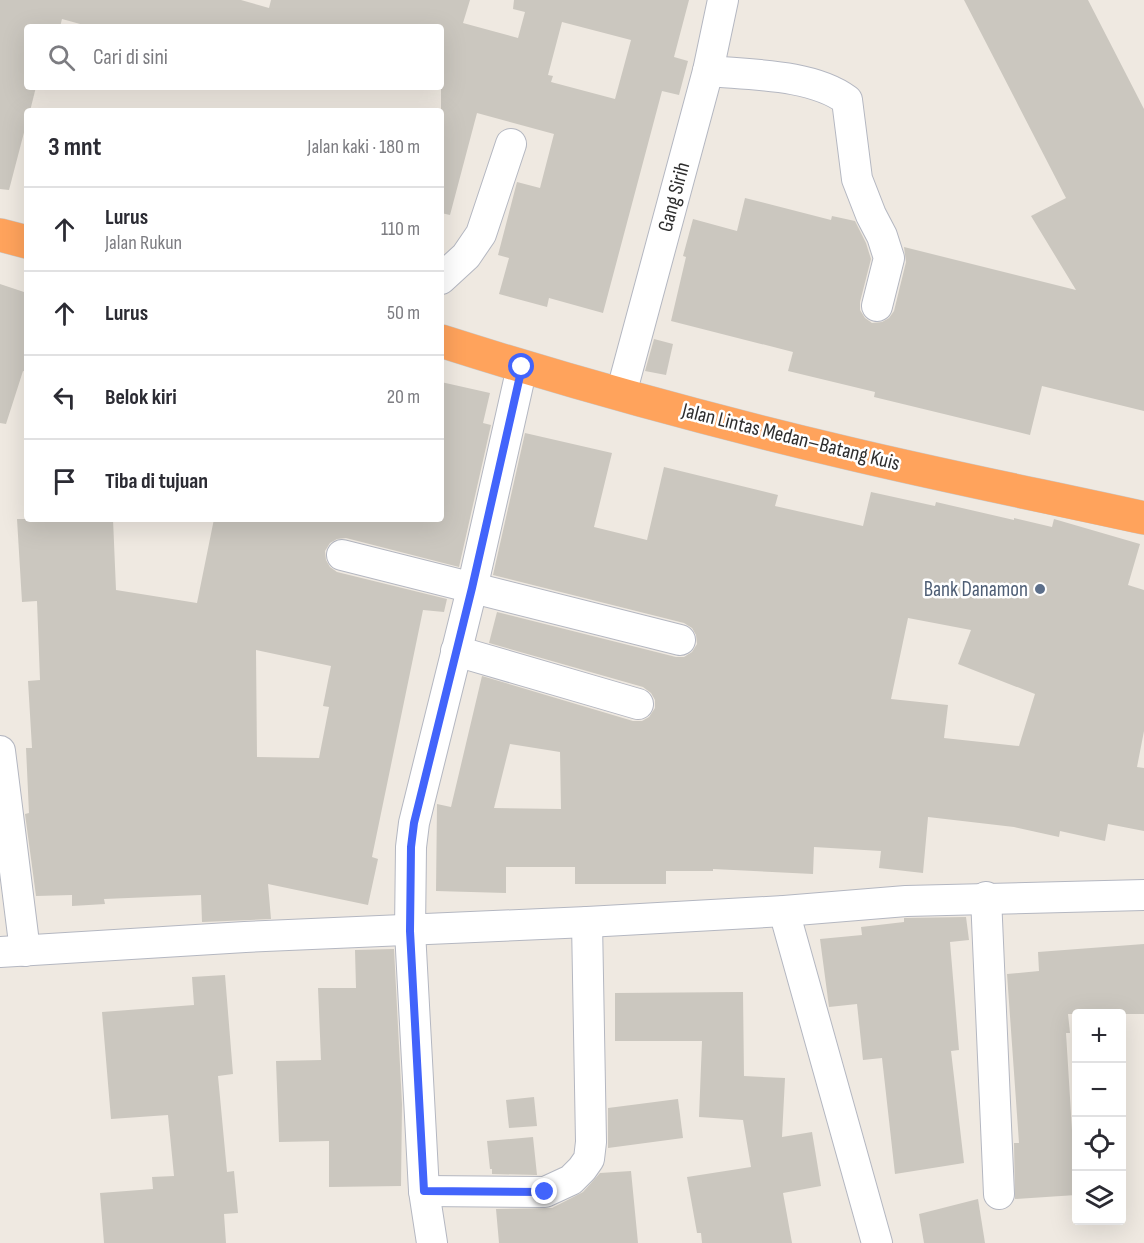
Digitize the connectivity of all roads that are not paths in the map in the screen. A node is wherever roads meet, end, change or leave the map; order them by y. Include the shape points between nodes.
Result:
1 (723, 0) edge
2 (708, 71) junction
3 (511, 144) dead end
4 (0, 235) edge
5 (24, 241) edge
6 (444, 276) edge
7 (877, 306) dead end
8 (444, 342) edge
9 (522, 367) junction
10 (621, 394) junction
11 (1144, 518) edge
12 (342, 555) dead end
13 (472, 588) junction
14 (680, 640) dead end
15 (456, 651) junction
16 (638, 704) dead end
17 (0, 750) edge
18 (1144, 895) edge
19 (986, 897) junction
20 (784, 911) junction
21 (587, 922) junction
22 (410, 931) junction
23 (12, 952) edge
24 (424, 1191) junction
25 (999, 1194) dead end
26 (432, 1243) edge
27 (877, 1243) edge

1 - 2 street, Gang Sirih
2 - 7 street via 822,86 848,100 857,179 889,258
2 - 10 street, Gang Sirih
3 - 6 street via 482,234
4 - 5 highway
8 - 9 highway, Jalan Lintas Medan–Batang Kuis
9 - 10 highway, Jalan Lintas Medan–Batang Kuis
9 - 13 street
10 - 11 highway, Jalan Lintas Medan–Batang Kuis via 842,452
12 - 13 street
13 - 14 street
13 - 15 street
15 - 16 street
15 - 22 street via 414,823
17 - 23 street
18 - 19 street
19 - 20 street
19 - 25 street
20 - 21 street
20 - 27 street
21 - 22 street
21 - 24 street via 589,1159 571,1180 545,1192
22 - 23 street
22 - 24 street
24 - 26 street

